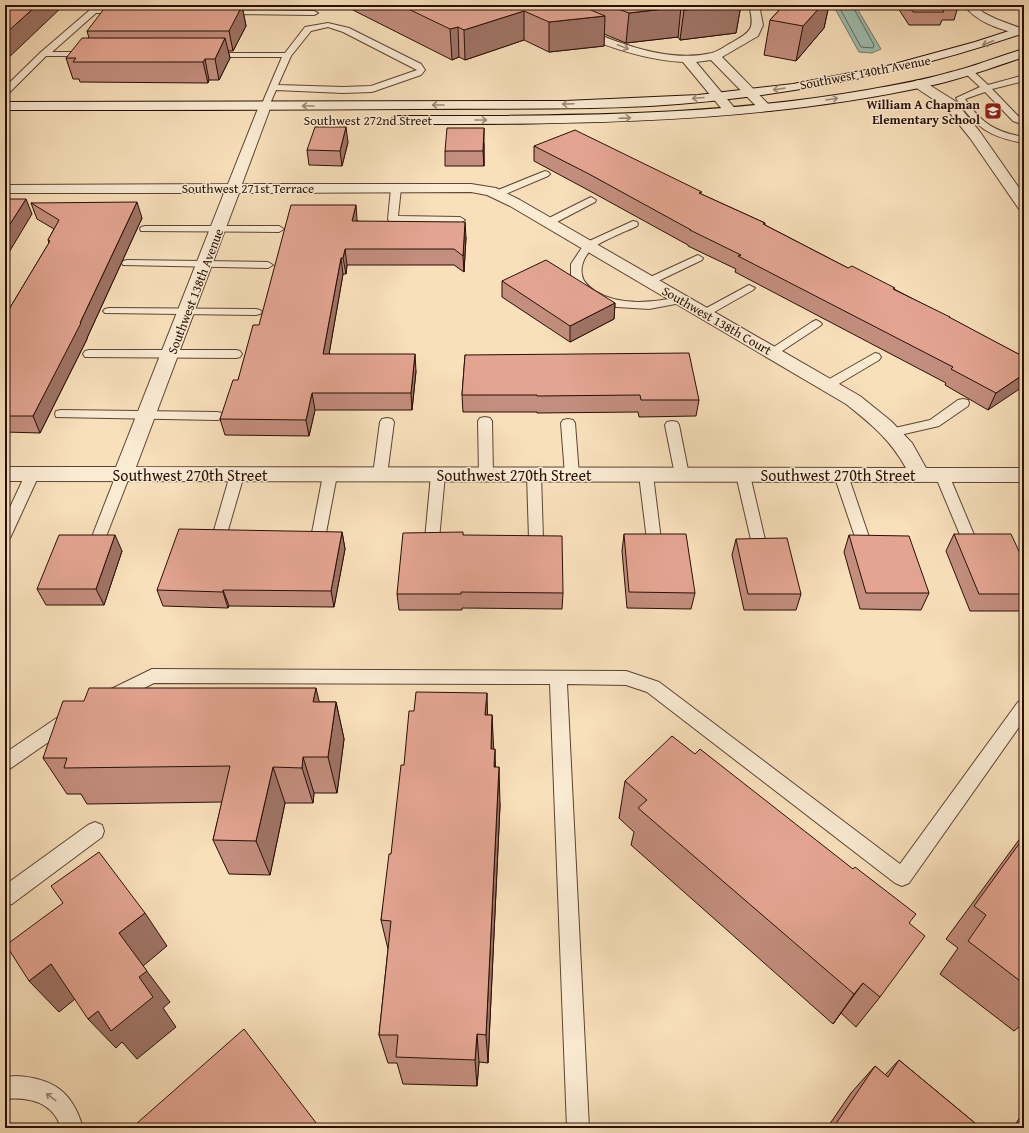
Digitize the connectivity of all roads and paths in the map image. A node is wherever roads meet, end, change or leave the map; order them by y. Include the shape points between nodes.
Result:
1 (300, 5) edge
2 (522, 5) edge
3 (754, 5) edge
4 (970, 5) edge
5 (96, 8) edge
6 (133, 11) edge
7 (212, 12) edge
8 (314, 13) junction
9 (328, 25) junction
10 (1021, 30) edge
11 (1024, 53) edge
12 (44, 54) junction
13 (99, 54) edge
14 (201, 55) edge
15 (287, 55) junction
16 (714, 56) junction
17 (687, 58) junction
18 (968, 71) junction
19 (1024, 78) edge
20 (919, 84) junction
21 (273, 88) junction
22 (986, 88) junction
23 (5, 92) edge
24 (750, 93) junction
25 (717, 96) junction
26 (5, 106) edge
27 (766, 108) junction
28 (731, 111) junction
29 (261, 117) junction
30 (386, 120) dead end
31 (1024, 122) edge
32 (1024, 140) edge
33 (545, 174) dead end
34 (234, 188) junction
35 (396, 188) junction
36 (5, 189) edge
37 (494, 193) junction
38 (590, 200) dead end
39 (1024, 206) edge
40 (460, 220) edge
41 (549, 222) junction
42 (633, 224) dead end
43 (145, 229) dead end
44 (219, 229) junction
45 (278, 229) dead end
46 (589, 245) junction
47 (698, 258) dead end
48 (127, 263) dead end
49 (205, 264) junction
50 (268, 265) dead end
51 (650, 281) junction
52 (748, 288) dead end
53 (682, 300) junction
54 (109, 312) dead end
55 (186, 312) junction
56 (256, 312) dead end
57 (705, 313) junction
58 (816, 324) dead end
59 (772, 352) junction
60 (90, 354) dead end
61 (236, 354) dead end
62 (170, 355) junction
63 (875, 357) dead end
64 (828, 385) junction
65 (963, 403) dead end
66 (61, 414) dead end
67 (147, 414) junction
68 (217, 416) dead end
69 (485, 421) dead end
70 (386, 422) dead end
71 (568, 423) dead end
72 (672, 425) dead end
73 (891, 433) junction
74 (5, 474) edge
75 (32, 474) junction
76 (123, 475) junction
77 (237, 475) junction
78 (330, 475) junction
79 (380, 475) junction
80 (438, 475) junction
81 (486, 475) junction
82 (534, 475) junction
83 (572, 475) junction
84 (646, 475) junction
85 (682, 475) junction
86 (743, 475) junction
87 (841, 475) junction
88 (920, 475) junction
89 (942, 475) junction
90 (1024, 475) edge
91 (5, 534) edge
92 (100, 534) edge
93 (219, 537) edge
94 (318, 538) edge
95 (432, 539) edge
96 (536, 539) edge
97 (654, 540) edge
98 (863, 540) edge
99 (970, 542) edge
100 (758, 544) edge
101 (558, 677) junction
102 (1024, 707) edge
103 (5, 763) edge
104 (95, 831) dead end
105 (5, 897) edge
106 (5, 1088) edge
107 (72, 1128) edge
108 (578, 1128) edge

1 - 8 lane
2 -> 17 street via 630,50 658,56
3 - 16 street via 759,22 757,31 747,40
4 - 10 street via 977,14 992,22
5 - 6 lane
5 - 12 lane
7 - 8 lane
8 - 9 lane
9 - 15 lane via 308,29
9 - 21 lane via 346,30 418,66 420,70 418,73 372,89
10 -> 24 street, Southwest 140th Avenue via 981,46 904,67
11 - 18 street, Southwest 140th Avenue
12 - 13 lane
12 - 23 lane
14 - 15 lane
15 - 21 lane
16 - 17 street
16 - 24 street
17 - 25 street
18 - 20 street, Southwest 140th Avenue
18 - 22 lane
19 - 22 lane
27 -> 20 street, Southwest 140th Avenue
20 - 39 street via 950,104 975,135
21 - 29 lane
22 - 31 lane via 1016,119
22 - 32 lane via 960,98 970,114 984,128 997,134
24 - 25 street, Southwest 272nd Street
24 - 27 street
25 - 28 street
25 -> 29 street, Southwest 272nd Street via 651,102
26 - 29 street, Southwest 272nd Street
27 - 28 street, Southwest 272nd Street
30 -> 28 street, Southwest 272nd Street via 567,120
29 - 34 street, Southwest 138th Avenue
33 - 37 lane
34 - 35 street, Southwest 271st Terrace
34 - 36 street, Southwest 271st Terrace
34 - 44 street, Southwest 138th Avenue
35 - 37 street, Southwest 271st Terrace via 471,188
35 - 40 lane via 392,219
37 - 41 street, Southwest 138th Court
38 - 41 lane
41 - 46 street, Southwest 138th Court
42 - 46 lane
43 - 44 lane
44 - 45 lane
44 - 49 street, Southwest 138th Avenue
46 - 51 street, Southwest 138th Court
46 - 53 lane via 576,264 578,280 588,292 607,301 630,306 652,306
47 - 51 lane
48 - 49 lane
49 - 50 lane
49 - 55 street, Southwest 138th Avenue
51 - 53 street, Southwest 138th Court
52 - 57 lane
53 - 57 street, Southwest 138th Court
54 - 55 lane
55 - 56 lane
55 - 62 street, Southwest 138th Avenue
57 - 59 street, Southwest 138th Court
58 - 59 lane
59 - 64 street, Southwest 138th Court
60 - 62 lane
61 - 62 lane
62 - 67 street, Southwest 138th Avenue
63 - 64 lane
64 - 73 street, Southwest 138th Court via 853,400
65 - 73 lane via 934,422
66 - 67 lane
67 - 68 lane
67 - 76 street, Southwest 138th Avenue
69 - 81 lane
70 - 79 lane
71 - 83 lane
72 - 85 lane
73 - 88 street, Southwest 138th Court via 905,448
74 - 75 street, Southwest 270th Street
75 - 76 street, Southwest 270th Street
75 - 91 lane
76 - 77 street, Southwest 270th Street
76 - 92 lane
77 - 78 street, Southwest 270th Street
77 - 93 lane
78 - 79 street, Southwest 270th Street
78 - 94 lane
79 - 80 street, Southwest 270th Street
80 - 81 street, Southwest 270th Street
80 - 95 lane
81 - 82 street, Southwest 270th Street
82 - 83 street, Southwest 270th Street
82 - 96 lane
83 - 84 street, Southwest 270th Street
84 - 85 street, Southwest 270th Street
84 - 97 lane
85 - 86 street, Southwest 270th Street
86 - 87 street, Southwest 270th Street
86 - 100 lane
87 - 88 street, Southwest 270th Street
87 - 98 lane
88 - 89 street, Southwest 270th Street
89 - 90 street, Southwest 270th Street
89 - 99 lane
101 - 102 lane via 626,678 653,686 902,876
101 - 103 lane via 152,676 91,707
101 - 108 lane
104 - 105 lane
107 -> 106 lane via 63,1107 50,1095 34,1088

